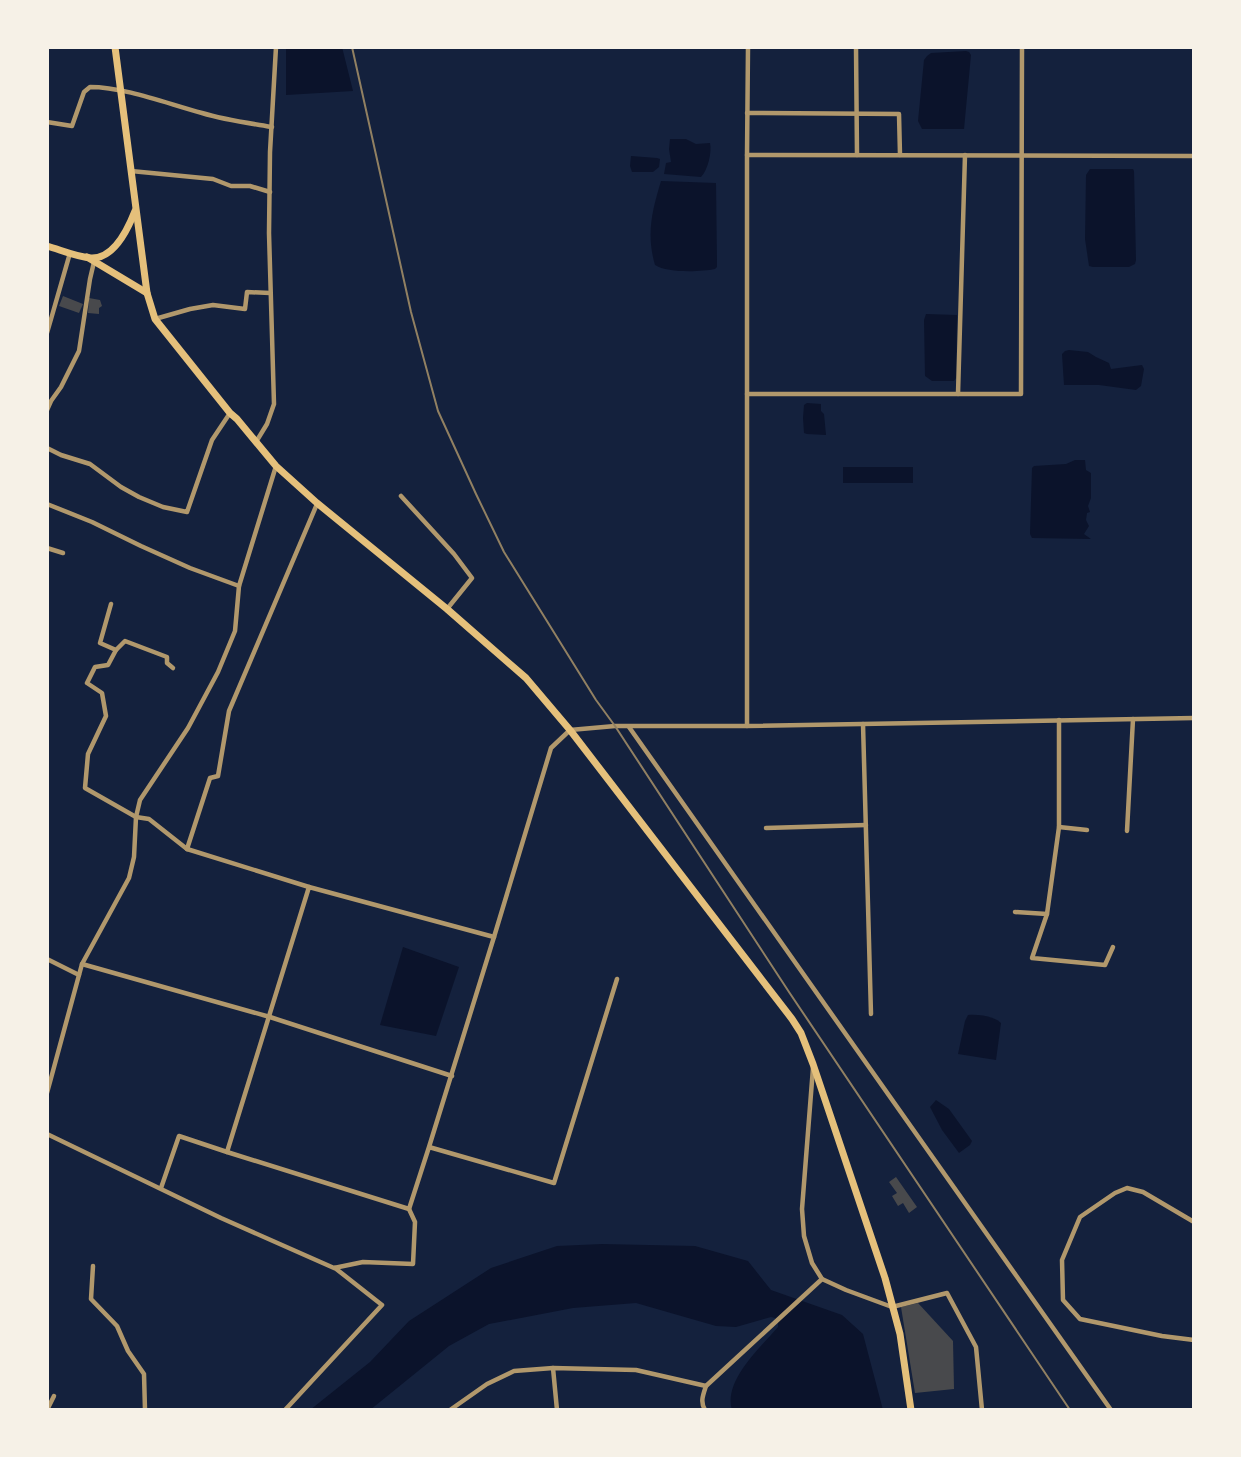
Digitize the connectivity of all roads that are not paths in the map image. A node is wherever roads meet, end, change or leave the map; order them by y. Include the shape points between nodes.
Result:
1 (115, 47) edge
2 (276, 47) edge
3 (748, 47) edge
4 (856, 47) edge
5 (1022, 47) edge
6 (121, 91) junction
7 (747, 113) junction
8 (857, 113) junction
9 (47, 122) edge
10 (272, 127) junction
11 (747, 155) junction
12 (857, 155) junction
13 (900, 155) junction
14 (965, 155) junction
15 (1022, 155) junction
16 (1194, 156) edge
17 (130, 171) junction
18 (270, 192) junction
19 (135, 211) junction
20 (47, 246) edge
21 (70, 252) junction
22 (90, 259) junction
23 (147, 293) junction
24 (270, 293) junction
25 (155, 319) junction
26 (47, 333) edge
27 (747, 394) junction
28 (958, 394) junction
29 (49, 400) edge
30 (47, 410) edge
31 (229, 413) junction
32 (256, 443) junction
33 (47, 448) edge
34 (276, 466) junction
35 (401, 496) dead end
36 (317, 503) junction
37 (47, 505) edge
38 (47, 548) edge
39 (64, 553) dead end
40 (239, 586) junction
41 (111, 604) dead end
42 (447, 609) junction
43 (116, 650) junction
44 (173, 667) dead end
45 (1194, 718) edge
46 (1133, 719) junction
47 (1059, 720) junction
48 (863, 724) junction
49 (629, 726) junction
50 (747, 726) junction
51 (570, 730) junction
52 (136, 817) junction
53 (866, 825) junction
54 (1059, 827) junction
55 (766, 828) dead end
56 (1087, 831) dead end
57 (1127, 831) dead end
58 (187, 849) junction
59 (309, 887) junction
60 (1015, 912) dead end
61 (1047, 914) junction
62 (494, 937) junction
63 (1113, 947) dead end
64 (47, 959) edge
65 (82, 964) junction
66 (79, 975) junction
67 (617, 979) dead end
68 (871, 1014) dead end
69 (270, 1017) junction
70 (813, 1064) junction
71 (452, 1076) junction
72 (47, 1093) edge
73 (47, 1133) edge
74 (429, 1147) junction
75 (227, 1152) junction
76 (162, 1188) junction
77 (409, 1209) junction
78 (1194, 1222) edge
79 (93, 1266) dead end
80 (334, 1268) junction
81 (822, 1279) junction
82 (892, 1307) junction
83 (1194, 1340) edge
84 (553, 1368) junction
85 (706, 1386) junction
86 (54, 1396) dead end
87 (47, 1410) edge
88 (145, 1410) edge
89 (285, 1410) edge
90 (450, 1410) edge
91 (556, 1410) edge
92 (705, 1410) edge
93 (911, 1410) edge
94 (982, 1410) edge
95 (1111, 1410) edge

1 - 6 highway
2 - 10 street
3 - 7 street
4 - 8 street
5 - 15 street
6 - 9 street via 90,87 72,126
6 - 10 street via 235,122
6 - 17 highway
7 - 8 street
7 - 11 street
8 - 12 street
8 - 13 street via 899,114
10 - 18 street
11 - 12 street
11 - 27 street
12 - 13 street
13 - 14 street
14 - 15 street
14 - 28 street
15 - 16 street
15 - 28 street via 1021,394
17 - 18 street via 213,179
17 - 19 highway
18 - 24 street
19 - 22 highway via 112,248
19 - 23 highway
20 - 21 highway
21 - 22 highway
21 - 26 street
22 - 23 highway
22 - 29 street via 79,351
23 - 25 highway
24 - 25 street via 247,292 245,309 213,305
24 - 32 street via 274,404
25 - 31 highway
27 - 28 street
27 - 50 street
29 - 30 street
31 - 32 highway
31 - 33 street via 212,440 187,512 139,497 90,464
32 - 34 highway
34 - 36 highway
34 - 40 street
35 - 42 street via 472,578
36 - 42 highway
36 - 58 street via 229,711 218,776 210,778
37 - 40 street
38 - 39 street
40 - 52 street via 235,631 218,672 188,728 140,800
41 - 43 street via 100,643
42 - 51 highway via 526,678
43 - 44 street via 125,641 166,657
43 - 52 street via 108,665 95,667 87,683 102,693 106,716 88,754 85,788
45 - 46 street
46 - 47 street
46 - 57 street
47 - 48 street
47 - 54 street
48 - 50 street
48 - 53 street
49 - 50 street
49 - 51 street
49 - 95 street
51 - 62 street via 551,748
51 - 70 highway via 792,1018
52 - 58 street via 149,819
52 - 65 street via 129,878
53 - 55 street
53 - 68 street
54 - 56 street
54 - 61 street
58 - 59 street
59 - 62 street
59 - 69 street
60 - 61 street
61 - 63 street via 1032,958 1105,965
62 - 71 street
64 - 66 street
65 - 66 street
65 - 69 street
66 - 72 street
67 - 74 street via 554,1183
69 - 71 street
69 - 75 street
70 - 81 street via 802,1209 807,1248
70 - 82 highway
71 - 74 street
73 - 76 street
74 - 77 street
75 - 76 street via 179,1136
75 - 77 street
76 - 80 street
77 - 80 street via 415,1222 413,1264 363,1262
78 - 83 street via 1143,1192 1127,1188 1080,1217 1062,1260 1063,1300 1080,1319
79 - 88 street via 90,1300 117,1326 144,1374
80 - 89 street via 382,1305
81 - 82 street
81 - 85 street
82 - 93 highway
82 - 94 street via 947,1293 976,1347
84 - 85 street via 636,1370
84 - 90 street via 514,1371
84 - 91 street
85 - 92 street
86 - 87 street

